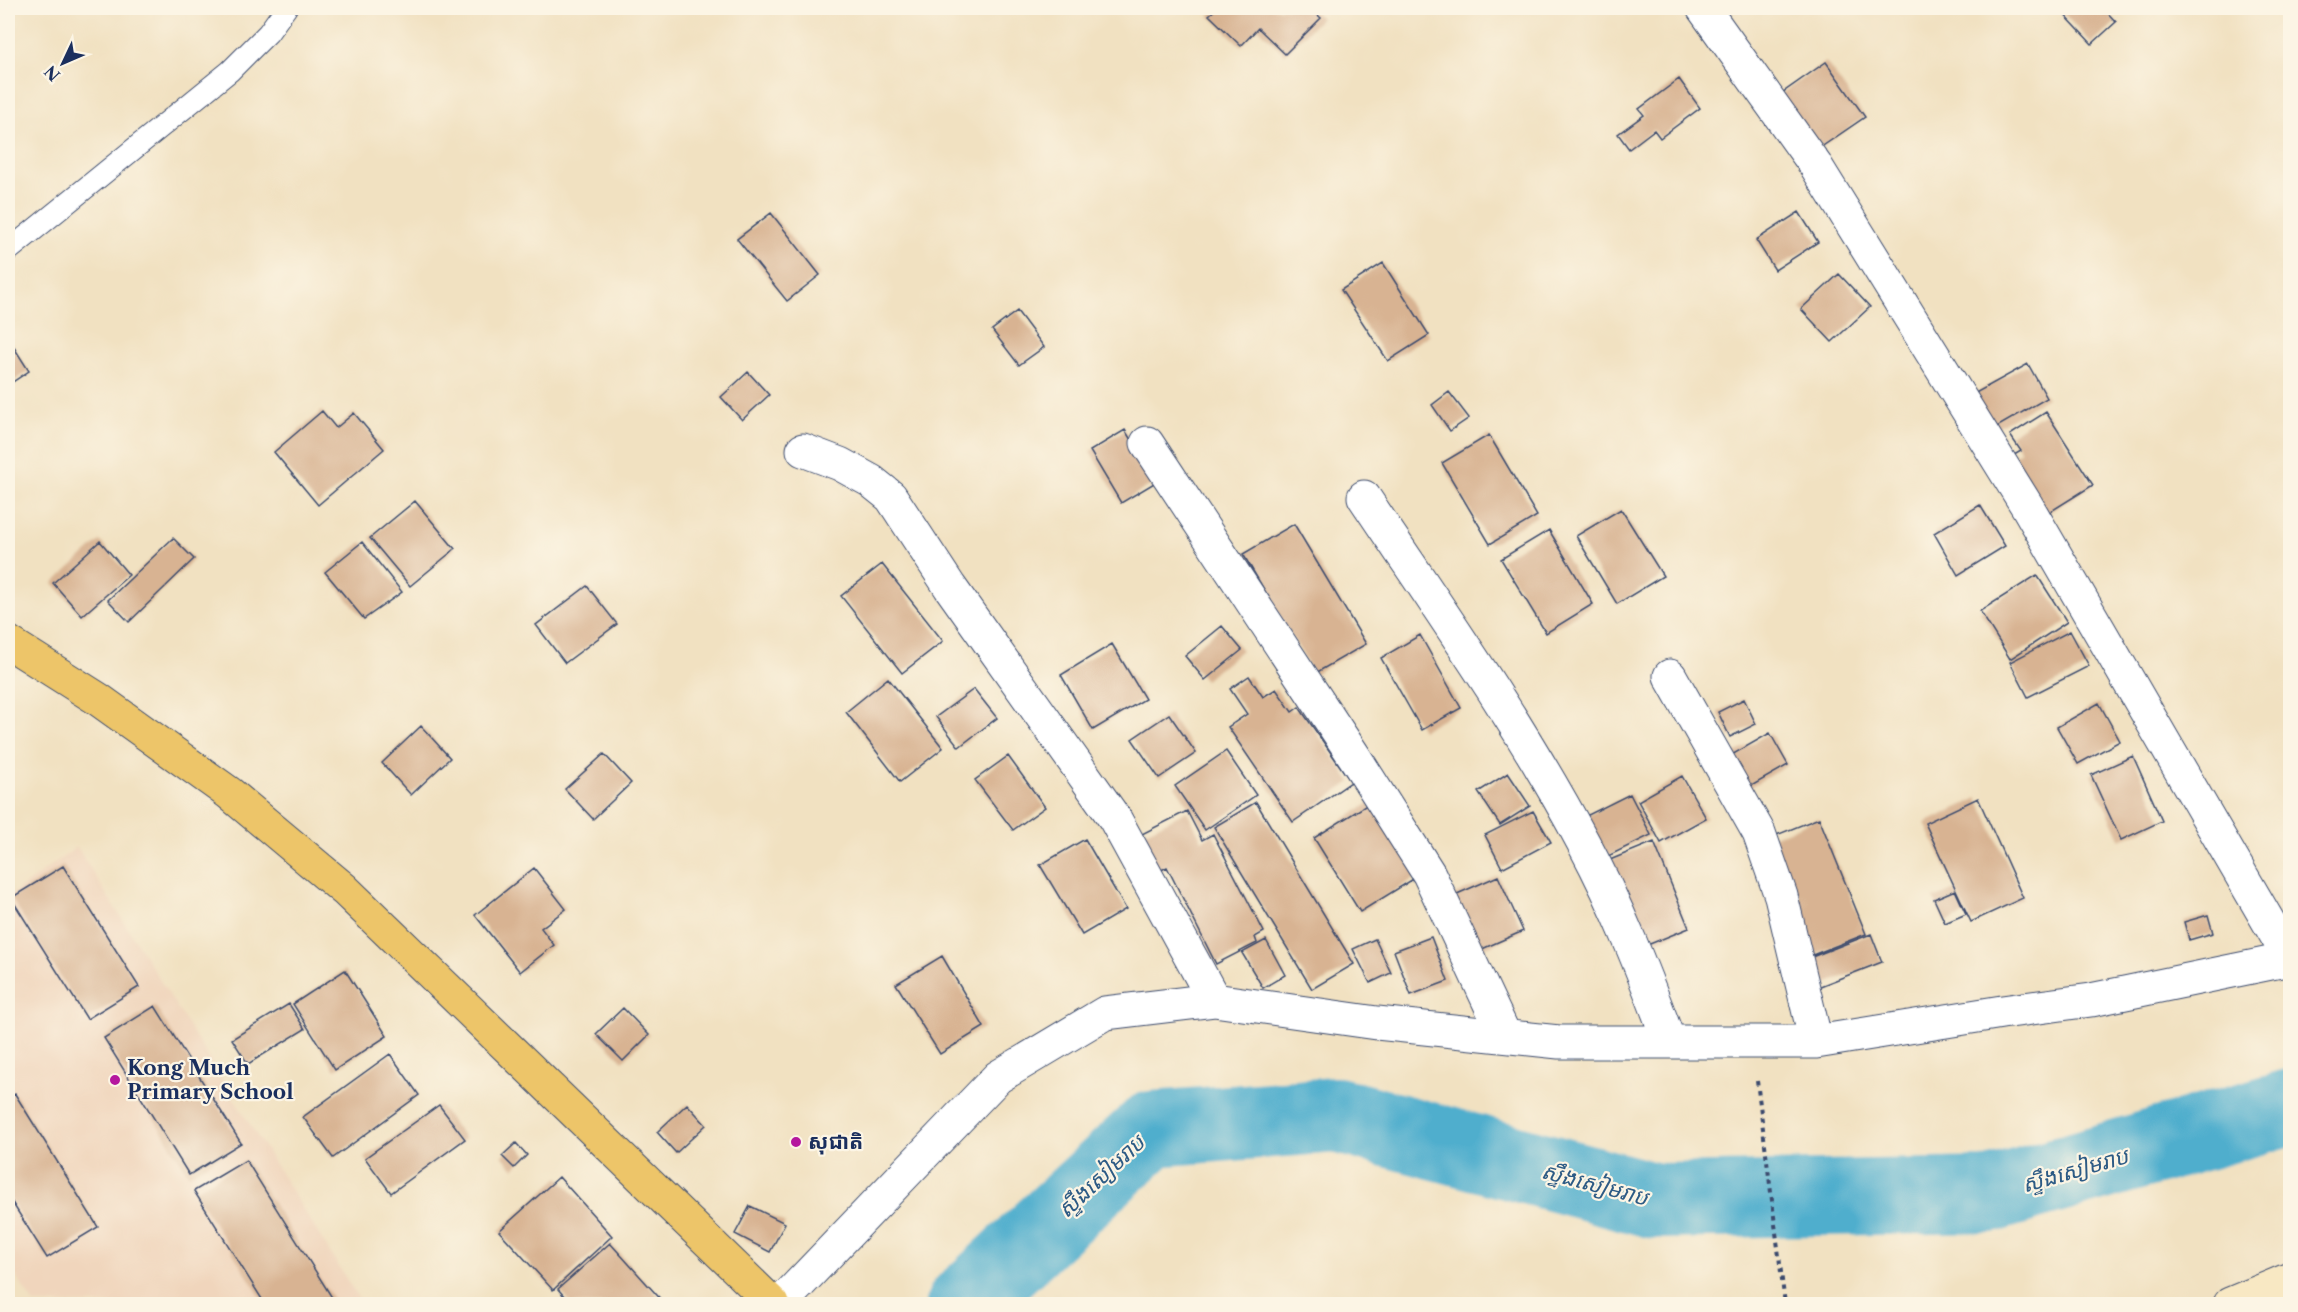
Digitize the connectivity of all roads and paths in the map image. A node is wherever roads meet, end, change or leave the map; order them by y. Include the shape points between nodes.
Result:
1 (286, 8) edge
2 (1703, 8) edge
3 (8, 251) edge
4 (1147, 442) dead end
5 (803, 450) dead end
6 (1364, 497) dead end
7 (8, 642) edge
8 (1670, 676) dead end
9 (2290, 959) edge
10 (1214, 1000) junction
11 (1505, 1036) junction
12 (1669, 1041) junction
13 (1752, 1041) junction
14 (1816, 1042) junction
15 (2290, 1279) edge
16 (773, 1305) edge
17 (780, 1305) edge
18 (1785, 1305) edge
19 (2230, 1305) edge

1 - 3 lane via 268,33 230,71
2 - 9 street via 1816,166 2021,496
4 - 11 street via 1429,874
5 - 10 street via 850,470 891,496 950,587 1115,819
6 - 12 street via 1526,742 1585,845 1632,944
7 - 16 highway via 98,699 228,793 345,890
8 - 14 street via 1759,833 1781,896
9 - 14 street via 2091,1000
10 - 11 street
10 - 17 street via 1105,1013 998,1077
11 - 12 street via 1559,1042
12 - 13 street
13 - 14 street
13 - 18 path
15 - 19 street

